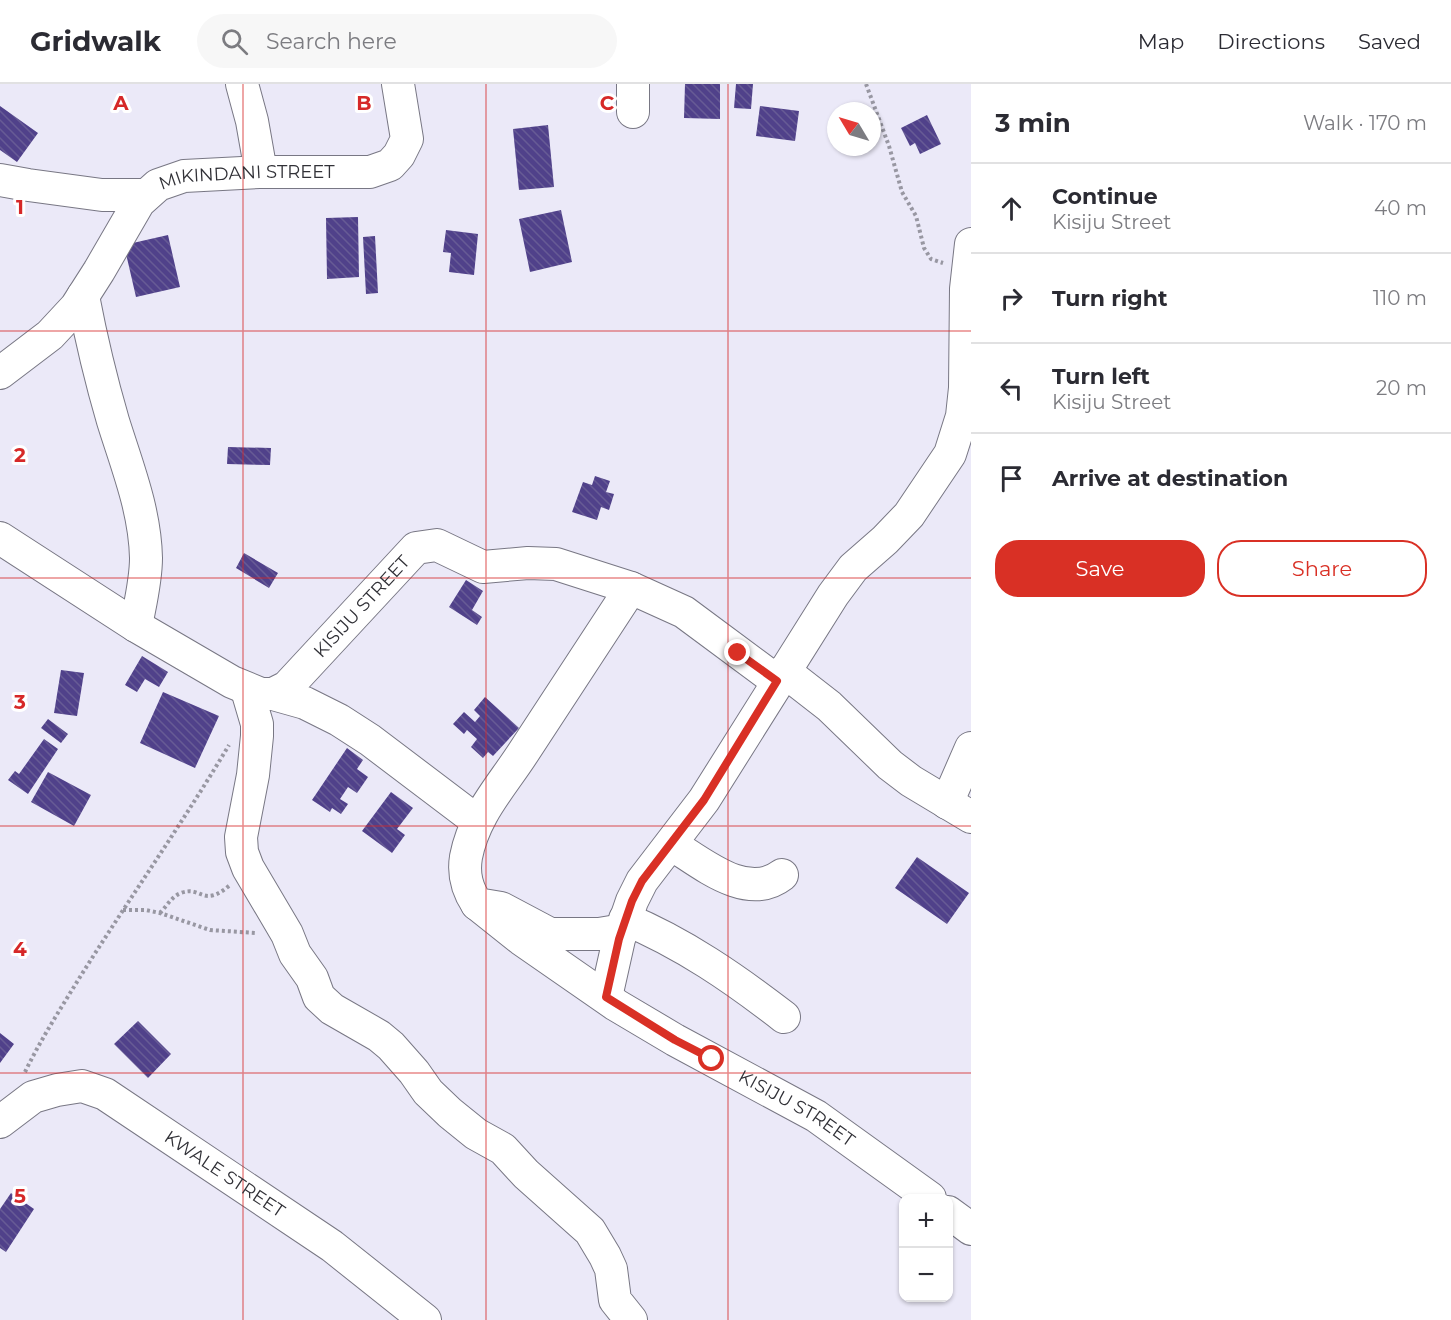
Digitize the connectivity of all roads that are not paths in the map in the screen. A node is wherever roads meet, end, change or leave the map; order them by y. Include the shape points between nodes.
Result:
1 (242, 84) edge
2 (398, 84) edge
3 (261, 172) junction
4 (0, 180) edge
5 (146, 195) junction
6 (971, 244) edge
7 (83, 296) junction
8 (0, 373) edge
9 (0, 537) edge
10 (631, 588) junction
11 (136, 626) junction
12 (781, 676) junction
13 (260, 692) junction
14 (971, 748) edge
15 (959, 810) edge
16 (477, 821) junction
17 (671, 844) junction
18 (782, 875) dead end
19 (477, 904) junction
20 (624, 924) junction
21 (606, 997) junction
22 (784, 1017) dead end
23 (0, 1122) edge
24 (924, 1194) edge
25 (953, 1216) edge
26 (971, 1229) edge
27 (425, 1320) edge
28 (631, 1320) edge

1 - 3 street
2 - 3 street, MIKINDANI STREET via 407,139 390,165 370,172
3 - 5 street, MIKINDANI STREET via 184,176 158,185
4 - 5 street via 102,195
5 - 7 street, MIKINDANI STREET
6 - 12 street via 966,289 965,388 962,416 950,454 909,515 853,568 832,595
7 - 8 street, MIKINDANI STREET via 50,335
7 - 11 street via 90,335 138,500 146,557
9 - 11 street
10 - 12 street, KISIJU STREET via 684,612
10 - 13 street, KISIJU STREET via 556,564 528,562 483,567 437,545 416,548 287,687
10 - 16 street
11 - 13 street
12 - 15 street, KISIJU STREET via 829,706 911,781
12 - 17 street via 704,800
13 - 16 street via 305,703 339,720
13 - 28 street via 242,852 319,997 391,1046 450,1113 502,1149 590,1231 611,1269 615,1300
14 - 15 street
16 - 19 street via 465,875
17 - 18 street via 724,877 745,884 772,882
17 - 20 street via 642,881
19 - 20 street via 501,908 550,934 599,934
19 - 21 street, KISIJU STREET via 520,939
20 - 21 street
20 - 22 street via 680,945
21 - 24 street, KISIJU STREET via 675,1040 816,1116
23 - 27 street, KWALE STREET via 33,1097 57,1090 82,1086 105,1094 332,1246
25 - 26 street

